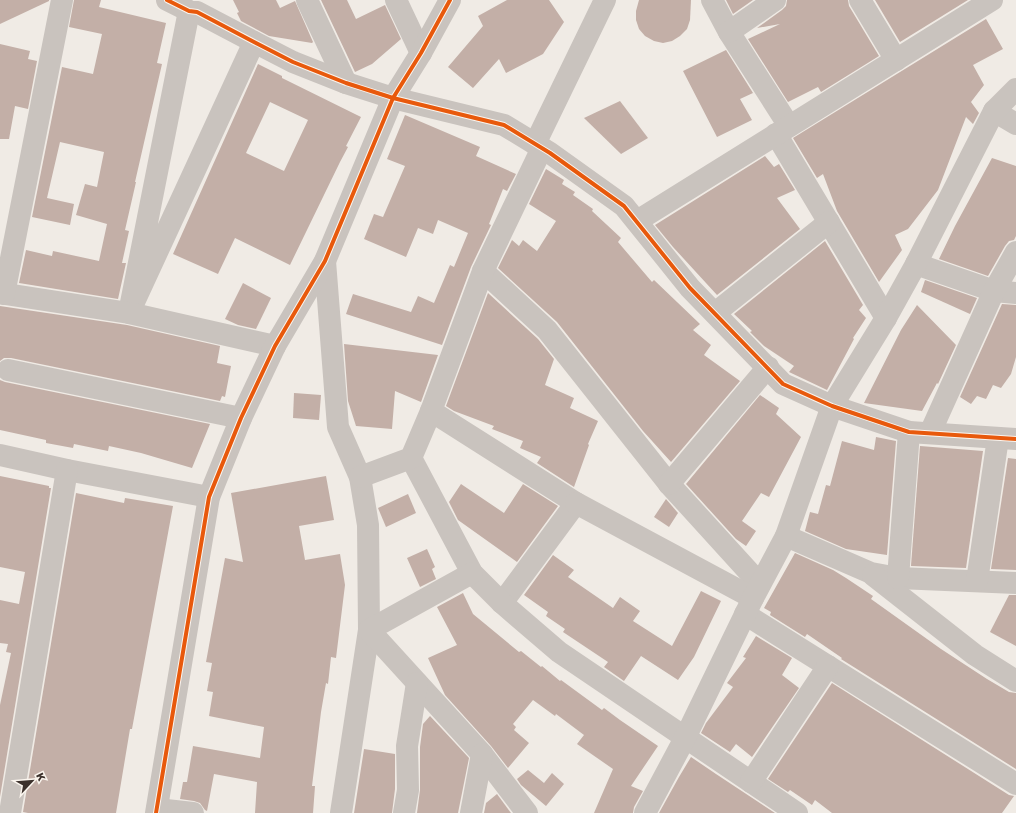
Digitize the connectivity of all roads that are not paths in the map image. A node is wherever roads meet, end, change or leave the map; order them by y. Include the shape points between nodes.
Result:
1 (62, 0) edge
2 (167, 0) edge
3 (307, 0) edge
4 (396, 0) edge
5 (450, 0) edge
6 (605, 0) edge
7 (712, 0) edge
8 (775, 0) edge
9 (860, 0) edge
10 (992, 0) edge
11 (193, 8) edge
12 (729, 32) junction
13 (254, 42) junction
14 (421, 53) junction
15 (896, 60) junction
16 (346, 83) junction
17 (1016, 89) edge
18 (393, 98) junction
19 (994, 112) junction
20 (1016, 124) edge
21 (783, 130) junction
22 (539, 146) junction
23 (637, 221) junction
24 (829, 222) junction
25 (1016, 252) edge
26 (325, 261) junction
27 (916, 264) junction
28 (483, 271) junction
29 (994, 291) junction
30 (1016, 293) edge
31 (2, 294) edge
32 (128, 313) junction
33 (715, 313) junction
34 (886, 318) junction
35 (276, 346) junction
36 (768, 367) junction
37 (8, 370) dead end
38 (832, 406) junction
39 (431, 412) junction
40 (241, 418) junction
41 (920, 432) junction
42 (1007, 438) edge
43 (0, 455) edge
44 (411, 458) junction
45 (67, 470) junction
46 (360, 477) junction
47 (669, 484) junction
48 (209, 497) junction
49 (576, 503) junction
50 (786, 536) junction
51 (472, 573) junction
52 (871, 573) junction
53 (898, 578) junction
54 (977, 581) junction
55 (1016, 583) edge
56 (753, 599) junction
57 (502, 603) junction
58 (369, 630) junction
59 (828, 666) junction
60 (1016, 681) edge
61 (417, 683) junction
62 (686, 738) junction
63 (482, 754) junction
64 (751, 782) junction
65 (1016, 784) edge
66 (157, 811) edge
67 (10, 813) edge
68 (193, 813) edge
69 (341, 813) edge
70 (404, 813) edge
71 (471, 813) edge
72 (527, 813) edge
73 (645, 813) edge
74 (797, 813) edge

1 - 31 street
2 - 11 street
3 - 16 street
4 - 14 street
5 - 14 street
6 - 22 street
7 - 12 street
8 - 12 street
9 - 15 street
10 - 15 street
11 - 13 street
11 - 32 street
12 - 21 street
13 - 16 street
13 - 32 street
14 - 18 street
15 - 21 street
16 - 18 street
17 - 19 street
18 - 22 street via 504,125
18 - 26 street
19 - 20 street
19 - 27 street
21 - 23 street
21 - 24 street
22 - 23 street via 624,206
22 - 28 street
23 - 33 street via 690,288
24 - 33 street
24 - 34 street
25 - 29 street
26 - 35 street
26 - 46 street via 338,427
27 - 29 street
27 - 34 street
28 - 39 street
28 - 47 street via 547,330
29 - 30 street
29 - 41 street
31 - 32 street
32 - 35 street
33 - 36 street
34 - 38 street
35 - 40 street
36 - 38 street via 783,384
36 - 47 street
37 - 40 street
38 - 41 street
38 - 50 street
39 - 44 street
39 - 49 street
40 - 48 street
41 - 42 street
41 - 53 street
42 - 54 street
43 - 45 street
44 - 46 street
44 - 51 street
45 - 48 street
45 - 67 street
46 - 58 street via 368,525
47 - 56 street
48 - 66 street
49 - 56 street
49 - 57 street
50 - 52 street
50 - 56 street
51 - 57 street
51 - 58 street
52 - 53 street
52 - 60 street via 976,655
53 - 54 street
54 - 55 street
56 - 59 street
56 - 62 street
57 - 62 street via 559,652
58 - 61 street
58 - 69 street
59 - 64 street
59 - 65 street
61 - 63 street
61 - 70 street via 407,746 408,790
62 - 64 street
62 - 73 street
63 - 71 street
63 - 72 street
64 - 74 street
66 - 68 street

